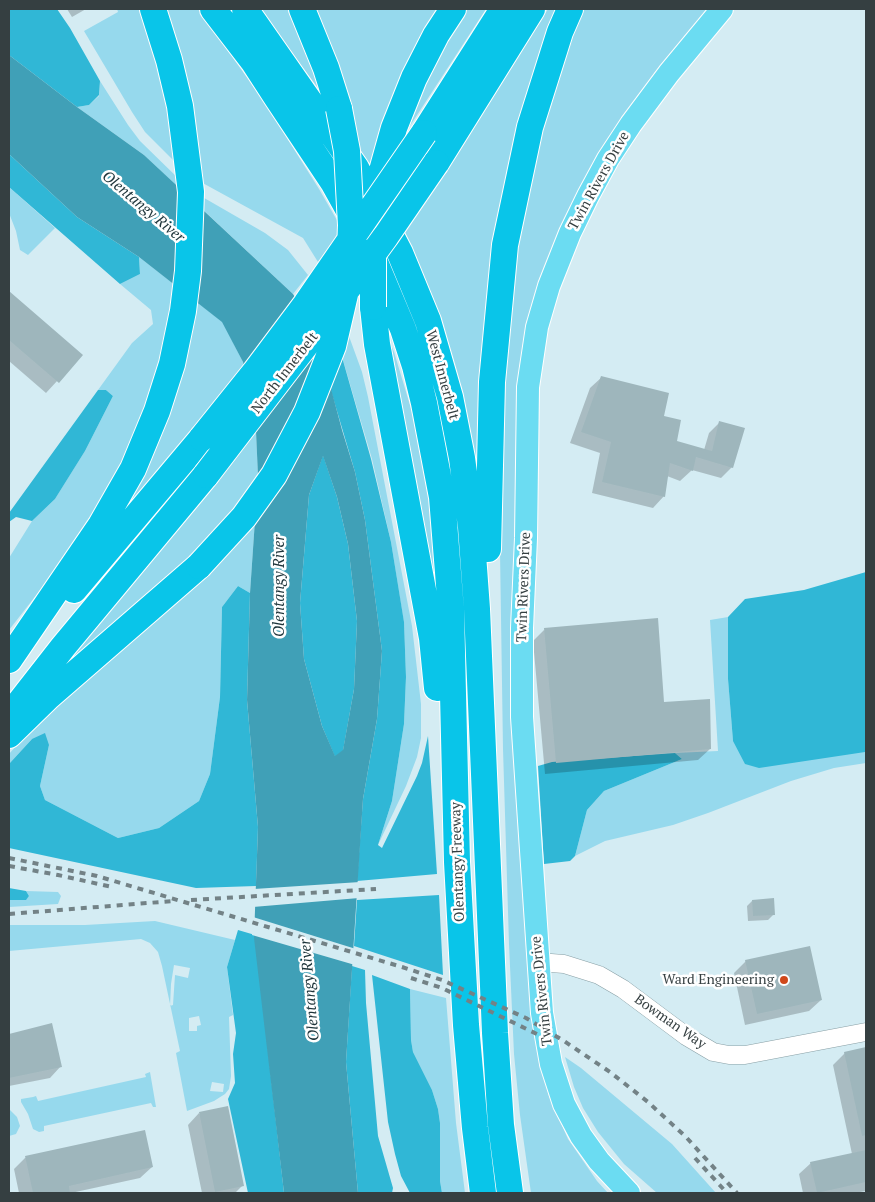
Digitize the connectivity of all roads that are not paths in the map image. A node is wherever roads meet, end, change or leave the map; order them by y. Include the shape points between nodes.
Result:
1 (153, 9) edge
2 (213, 9) edge
3 (244, 9) edge
4 (302, 9) edge
5 (453, 9) edge
6 (503, 9) edge
7 (532, 9) edge
8 (570, 9) edge
9 (722, 9) edge
10 (445, 529) joint
11 (9, 660) edge
12 (9, 668) edge
13 (9, 716) edge
14 (9, 734) edge
15 (484, 790) junction
16 (457, 853) junction
17 (538, 962) junction
18 (866, 1032) edge
19 (483, 1193) edge
20 (510, 1193) edge
21 (629, 1193) edge

1 - 11 highway via 180,106 191,192 188,270 172,364 133,469 100,525
2 - 10 highway, West Innerbelt via 253,61 333,182 376,264 403,329 424,403
3 - 15 highway, West Innerbelt via 356,168 400,253 428,321 450,397 471,527
4 - 14 highway, bridge via 339,109 347,151 352,225 349,277 333,346 307,412 274,475 244,517 199,566
5 - 16 highway, bridge via 414,78 394,128 380,178 374,241 373,307 380,362 432,638
6 - 12 highway, North Innerbelt, bridge via 424,133 306,304 202,438
7 - 13 highway, North Innerbelt, bridge via 436,162 321,325 206,475
8 - 15 highway via 530,127 504,255 492,382
9 - 17 main road, Twin Rivers Drive via 651,96 608,159 555,269 531,358 526,417 522,718
10 - 16 highway, Olentangy Freeway
15 - 20 highway, Olentangy Freeway via 495,1033 501,1125
16 - 19 highway, Olentangy Freeway via 466,1024
17 - 18 street, Bowman Way via 564,964 599,975 713,1052 745,1054
17 - 21 main road, Twin Rivers Drive via 547,1043 564,1104 581,1136

